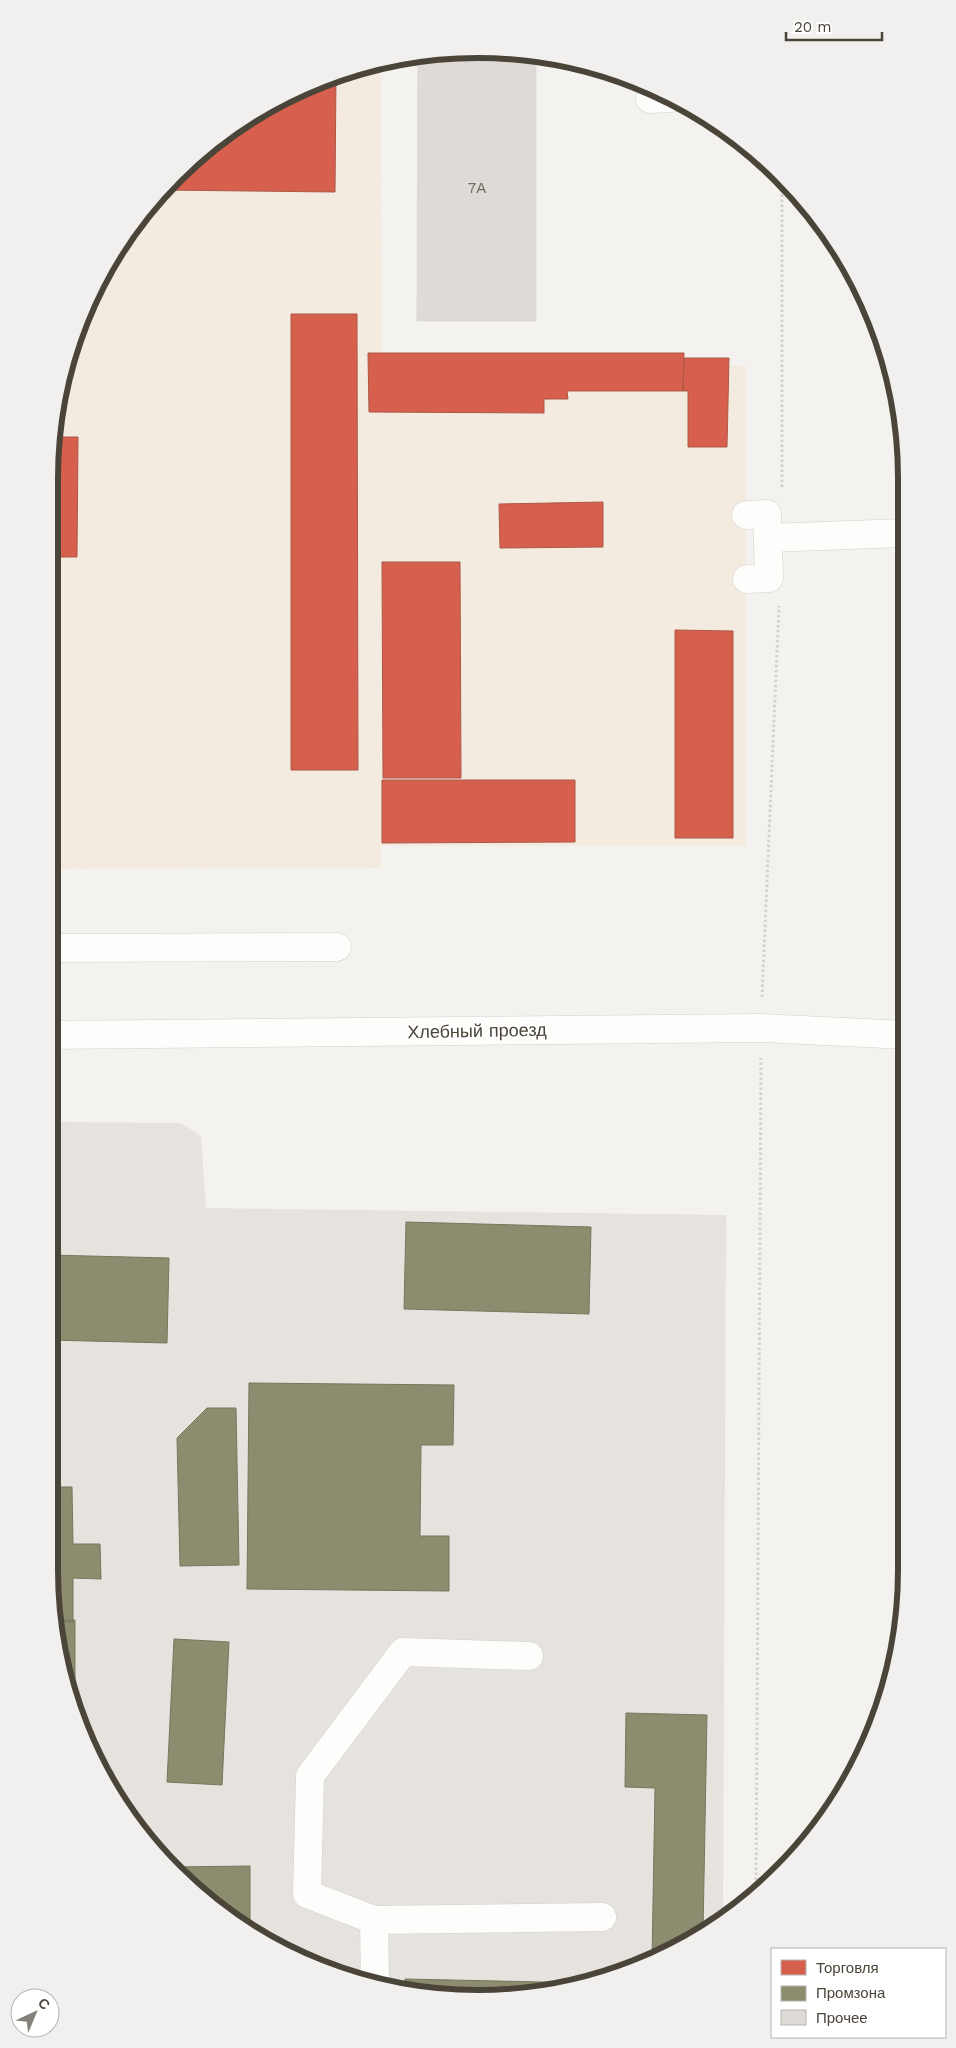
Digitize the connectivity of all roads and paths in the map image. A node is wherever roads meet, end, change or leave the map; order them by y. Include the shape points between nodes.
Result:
1 (746, 515) dead end
2 (898, 533) edge
3 (768, 538) junction
4 (747, 578) dead end
5 (58, 948) edge
6 (337, 948) dead end
7 (58, 1035) edge
8 (898, 1035) edge
9 (530, 1656) dead end
10 (602, 1917) dead end
11 (374, 1920) junction
12 (375, 1977) edge

1 - 3 street via 767,514
2 - 3 street
3 - 4 street via 770,578
5 - 6 street
7 - 8 street, Хлебный проезд via 761,1028
9 - 11 street via 403,1652 310,1776 306,1894
10 - 11 street
11 - 12 street

